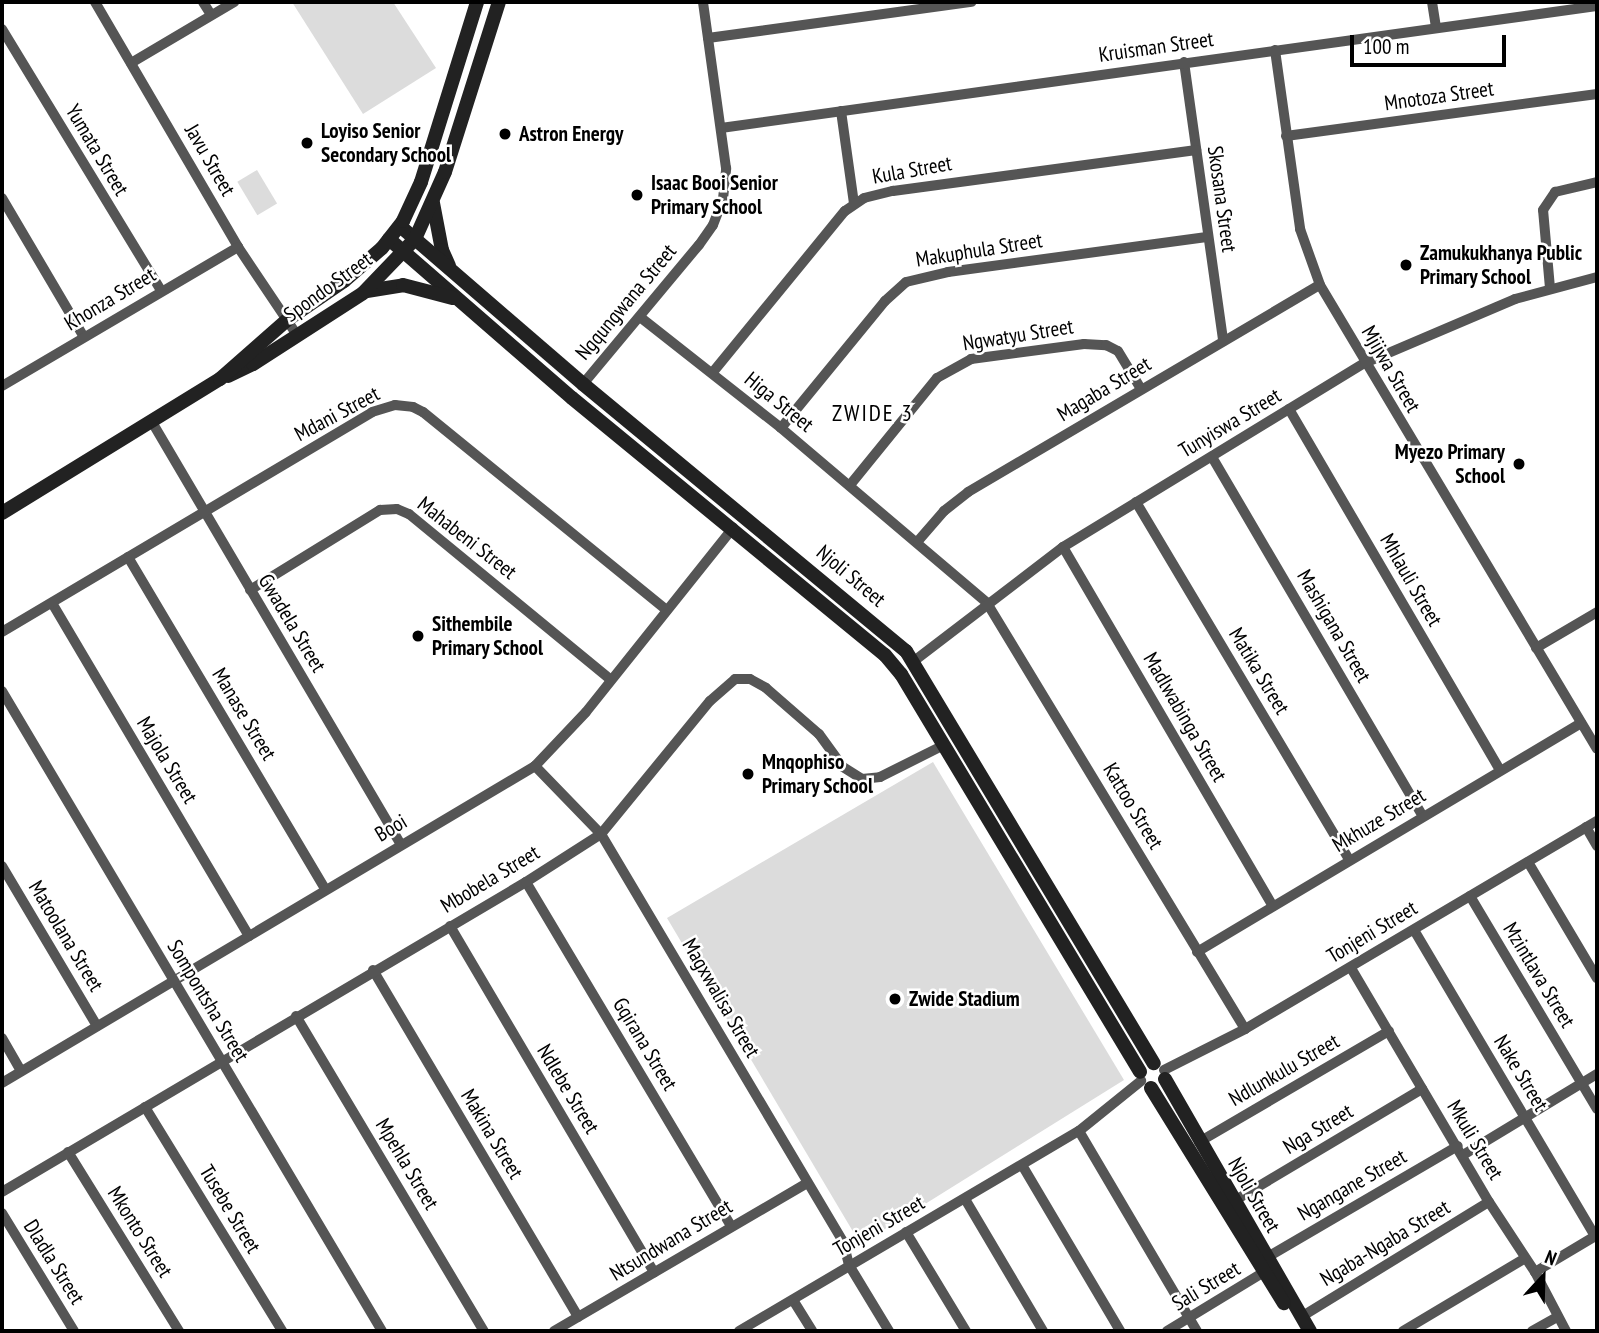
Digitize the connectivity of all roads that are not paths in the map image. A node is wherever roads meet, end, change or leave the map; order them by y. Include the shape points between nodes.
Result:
1 (94, 2) edge
2 (203, 2) edge
3 (234, 2) edge
4 (477, 2) edge
5 (499, 2) edge
6 (703, 2) edge
7 (972, 2) edge
8 (1432, 2) edge
9 (1597, 5) edge
10 (211, 15) junction
11 (1436, 28) junction
12 (2, 29) edge
13 (708, 38) junction
14 (1275, 50) junction
15 (1184, 62) junction
16 (131, 63) junction
17 (1597, 94) edge
18 (841, 111) junction
19 (721, 128) junction
20 (1286, 136) junction
21 (1196, 150) junction
22 (1597, 182) edge
23 (2, 198) edge
24 (433, 203) junction
25 (854, 203) junction
26 (400, 226) junction
27 (1207, 237) junction
28 (389, 239) junction
29 (415, 239) junction
30 (238, 247) junction
31 (404, 253) junction
32 (450, 269) junction
33 (1597, 277) edge
34 (1320, 285) junction
35 (1550, 288) junction
36 (161, 290) junction
37 (363, 293) junction
38 (458, 299) junction
39 (640, 317) junction
40 (287, 320) junction
41 (297, 335) junction
42 (84, 337) junction
43 (1223, 341) junction
44 (1364, 363) junction
45 (2, 371) edge
46 (713, 372) junction
47 (220, 379) junction
48 (5, 384) edge
49 (583, 384) junction
50 (1140, 389) junction
51 (1289, 410) junction
52 (152, 422) junction
53 (781, 428) junction
54 (1212, 457) junction
55 (850, 485) junction
56 (1136, 502) junction
57 (2, 513) edge
58 (203, 513) junction
59 (733, 528) junction
60 (918, 541) junction
61 (1063, 547) junction
62 (128, 557) junction
63 (250, 590) junction
64 (52, 603) junction
65 (987, 603) junction
66 (667, 610) junction
67 (1597, 612) edge
68 (2, 632) edge
69 (1536, 648) junction
70 (914, 661) junction
71 (611, 680) junction
72 (2, 691) edge
73 (1581, 723) junction
74 (942, 746) junction
75 (1597, 749) edge
76 (535, 766) junction
77 (1500, 770) junction
78 (1423, 816) junction
79 (1597, 821) edge
80 (1586, 827) junction
81 (601, 834) junction
82 (401, 844) junction
83 (1597, 846) edge
84 (1349, 860) junction
85 (1528, 862) junction
86 (2, 866) edge
87 (526, 882) junction
88 (326, 890) junction
89 (1470, 896) junction
90 (1273, 906) junction
91 (450, 926) junction
92 (1414, 930) junction
93 (249, 936) junction
94 (1196, 952) junction
95 (1351, 968) junction
96 (373, 970) junction
97 (1597, 978) edge
98 (173, 982) junction
99 (296, 1016) junction
100 (97, 1026) junction
101 (1245, 1030) junction
102 (1389, 1031) junction
103 (2, 1038) edge
104 (222, 1060) junction
105 (1161, 1070) junction
106 (21, 1071) junction
107 (1597, 1074) edge
108 (1144, 1081) junction
109 (2, 1083) edge
110 (1581, 1083) junction
111 (1422, 1090) junction
112 (145, 1107) junction
113 (1597, 1109) edge
114 (1525, 1118) junction
115 (1079, 1131) junction
116 (1199, 1142) junction
117 (1461, 1150) junction
118 (68, 1152) junction
119 (1022, 1165) junction
120 (807, 1182) junction
121 (2, 1192) edge
122 (964, 1199) junction
123 (1234, 1201) junction
124 (1489, 1202) junction
125 (2, 1213) edge
126 (731, 1226) junction
127 (906, 1232) junction
128 (1596, 1236) edge
129 (1524, 1259) junction
130 (849, 1265) junction
131 (1265, 1265) junction
132 (654, 1272) junction
133 (1535, 1272) junction
134 (793, 1300) junction
135 (578, 1317) junction
136 (1557, 1317) junction
137 (1189, 1319) junction
138 (1301, 1324) edge
139 (74, 1331) edge
140 (179, 1331) edge
141 (282, 1331) edge
142 (382, 1331) edge
143 (484, 1331) edge
144 (554, 1331) edge
145 (739, 1331) edge
146 (812, 1331) edge
147 (888, 1331) edge
148 (966, 1331) edge
149 (1043, 1331) edge
150 (1120, 1331) edge
151 (1167, 1331) edge
152 (1197, 1331) edge
153 (1310, 1331) edge
154 (1403, 1331) edge
155 (1532, 1331) edge
156 (1566, 1331) edge

1 - 16 street, Javu Street
2 - 10 street
3 - 10 street
4 - 26 main road, Spondo Street via 421,182
5 - 24 main road, Spondo Street
6 - 13 street, Ngqungwana Street
7 - 13 street
8 - 11 street
9 - 11 street, Kruisman Street
10 - 16 street
11 - 14 street, Kruisman Street
12 - 36 street, Yumata Street
13 - 19 street, Ngqungwana Street
14 - 15 street, Kruisman Street
14 - 20 street, Mjijwa Street
15 - 18 street, Kruisman Street
15 - 21 street, Skosana Street
16 - 30 street, Javu Street
17 - 20 street, Mnotoza Street
18 - 19 street, Kruisman Street
18 - 25 street
19 - 39 street, Ngqungwana Street via 727,178 719,211 699,245
20 - 34 street, Mjijwa Street via 1300,229
21 - 25 street, Kula Street via 893,191
21 - 27 street, Skosana Street
22 - 35 street via 1555,192 1543,210
23 - 42 street
24 - 29 main road, Spondo Street
24 - 32 main road
25 - 46 street, Kula Street
26 - 28 main road, Spondo Street
26 - 29 main road, Njoli Street
27 - 43 street, Skosana Street
27 - 53 street, Makuphula Street via 910,281 884,300
28 - 31 main road, Njoli Street
28 - 40 main road, Spondo Street via 344,281
29 - 31 main road, Spondo Street
29 - 32 main road, Njoli Street
30 - 36 street, Khonza Street
30 - 40 street, Javu Street
31 - 37 main road, Spondo Street
31 - 38 main road, Njoli Street
32 - 49 main road, Njoli Street
33 - 35 street, Tunyiswa Street
34 - 43 street, Magaba Street
34 - 44 street, Mjijwa Street
35 - 44 street, Tunyiswa Street
36 - 42 street, Khonza Street
37 - 38 main road via 403,285
37 - 41 main road, Spondo Street
38 - 59 main road, Njoli Street
39 - 46 street, Higa Street
39 - 49 street, Ngqungwana Street
40 - 41 street, Javu Street
40 - 47 main road, Spondo Street
41 - 47 main road, Spondo Street
42 - 48 street, Khonza Street
43 - 50 street, Magaba Street
44 - 51 street, Tunyiswa Street
44 - 69 street, Mjijwa Street
45 - 48 street
46 - 53 street, Higa Street
47 - 52 main road, Spondo Street
49 - 70 main road, Njoli Street via 865,614
50 - 55 street, Ngwatyu Street via 1118,351 1106,345 971,359 937,378
50 - 60 street, Magaba Street via 956,500
51 - 54 street, Tunyiswa Street
51 - 77 street, Mhlauli Street
52 - 57 main road, Spondo Street
52 - 58 street, Gwadela Street
53 - 55 street, Higa Street
54 - 56 street, Tunyiswa Street
54 - 78 street, Mashigana Street
55 - 60 street, Higa Street
56 - 61 street, Tunyiswa Street
56 - 84 street, Matika Street
58 - 62 street, Mdani Street
58 - 63 street, Gwadela Street
58 - 66 street, Mdani Street via 384,407 413,407
59 - 66 street, Booi
59 - 74 main road, Njoli Street via 885,655
60 - 65 street, Higa Street
61 - 65 street, Tunyiswa Street
61 - 90 street, Madlwabinga Street
62 - 64 street, Mdani Street
62 - 88 street, Manase Street
63 - 71 street, Mahabeni Street via 380,510 397,509 409,514
63 - 82 street, Gwadela Street
64 - 68 street, Mdani Street
64 - 93 street, Majola Street
65 - 70 street, Tunyiswa Street
65 - 94 street, Kattoo Street
66 - 71 street, Booi
67 - 69 street
69 - 73 street, Mjijwa Street
70 - 105 main road, Njoli Street
71 - 76 street, Booi via 568,734
72 - 98 street, Sompontsha Street
73 - 75 street, Mjijwa Street
73 - 77 street, Mkhuze Street
74 - 81 street, Mbobela Street via 880,777 862,779 843,767 818,734 766,688 750,679 735,679 710,701
74 - 108 main road, Njoli Street
76 - 81 street, Magxwalisa Street
76 - 82 street, Booi
77 - 78 street, Mkhuze Street
78 - 84 street, Mkhuze Street
79 - 80 street, Tonjeni Street
80 - 83 street
80 - 85 street, Tonjeni Street
81 - 87 street, Mbobela Street
81 - 120 street, Magxwalisa Street
82 - 88 street, Booi
84 - 90 street, Mkhuze Street
85 - 89 street, Tonjeni Street
85 - 97 street
86 - 100 street, Matoolana Street
87 - 91 street, Mbobela Street
87 - 126 street, Gqirana Street
88 - 93 street, Booi
89 - 92 street, Tonjeni Street
89 - 110 street, Mzintlava Street
90 - 94 street, Mkhuze Street
91 - 96 street, Mbobela Street
91 - 132 street, Ndlebe Street
92 - 95 street, Tonjeni Street
92 - 114 street, Nake Street
93 - 98 street, Booi
94 - 101 street, Kattoo Street
95 - 101 street, Tonjeni Street
95 - 102 street, Mkuli Street
96 - 99 street, Mbobela Street
96 - 135 street, Makina Street
98 - 100 street, Booi
98 - 104 street, Sompontsha Street
99 - 104 street, Mbobela Street
99 - 143 street, Mpehla Street
100 - 106 street, Booi
101 - 105 street, Tonjeni Street
102 - 111 street, Mkuli Street
102 - 116 street, Ndlunkulu Street
103 - 106 street
104 - 112 street, Mbobela Street
104 - 142 street, Sompontsha Street
105 - 108 main road via 1145,1065
105 - 108 main road via 1160,1086
105 - 116 main road, Njoli Street
106 - 109 street, Booi
107 - 110 street, Ngangane Street
108 - 115 street, Tonjeni Street
108 - 131 main road, Njoli Street
110 - 113 street, Mzintlava Street
110 - 114 street, Ngangane Street
111 - 117 street, Mkuli Street
111 - 123 street, Nga Street
112 - 118 street, Mbobela Street
112 - 141 street, Tusebe Street
114 - 117 street, Ngangane Street
114 - 128 street, Nake Street
115 - 119 street, Tonjeni Street
115 - 137 street
116 - 123 main road, Njoli Street
117 - 124 street, Mkuli Street
117 - 131 street, Ngangane Street
118 - 121 street, Mbobela Street
118 - 140 street, Mkonto Street
119 - 122 street, Tonjeni Street
119 - 150 street
120 - 126 street, Ntsundwana Street
120 - 130 street, Magxwalisa Street via 844,1241
122 - 127 street, Tonjeni Street
122 - 149 street
123 - 131 main road, Njoli Street
124 - 129 street, Mkuli Street
124 - 138 street, Ngaba-Ngaba Street
125 - 139 street, Dladla Street
126 - 132 street, Ntsundwana Street
127 - 130 street, Tonjeni Street
127 - 148 street
128 - 133 street
129 - 133 street, Mkuli Street
129 - 154 street
130 - 134 street, Tonjeni Street
130 - 147 street, Magxwalisa Street
131 - 137 street, Sali Street
131 - 138 main road, Njoli Street
132 - 135 street, Ntsundwana Street
133 - 136 street, Mkuli Street
134 - 145 street, Tonjeni Street
134 - 146 street
135 - 144 street, Ntsundwana Street
136 - 155 street
136 - 156 street, Mkuli Street
137 - 151 street, Sali Street
137 - 152 street
138 - 153 main road, Njoli Street

